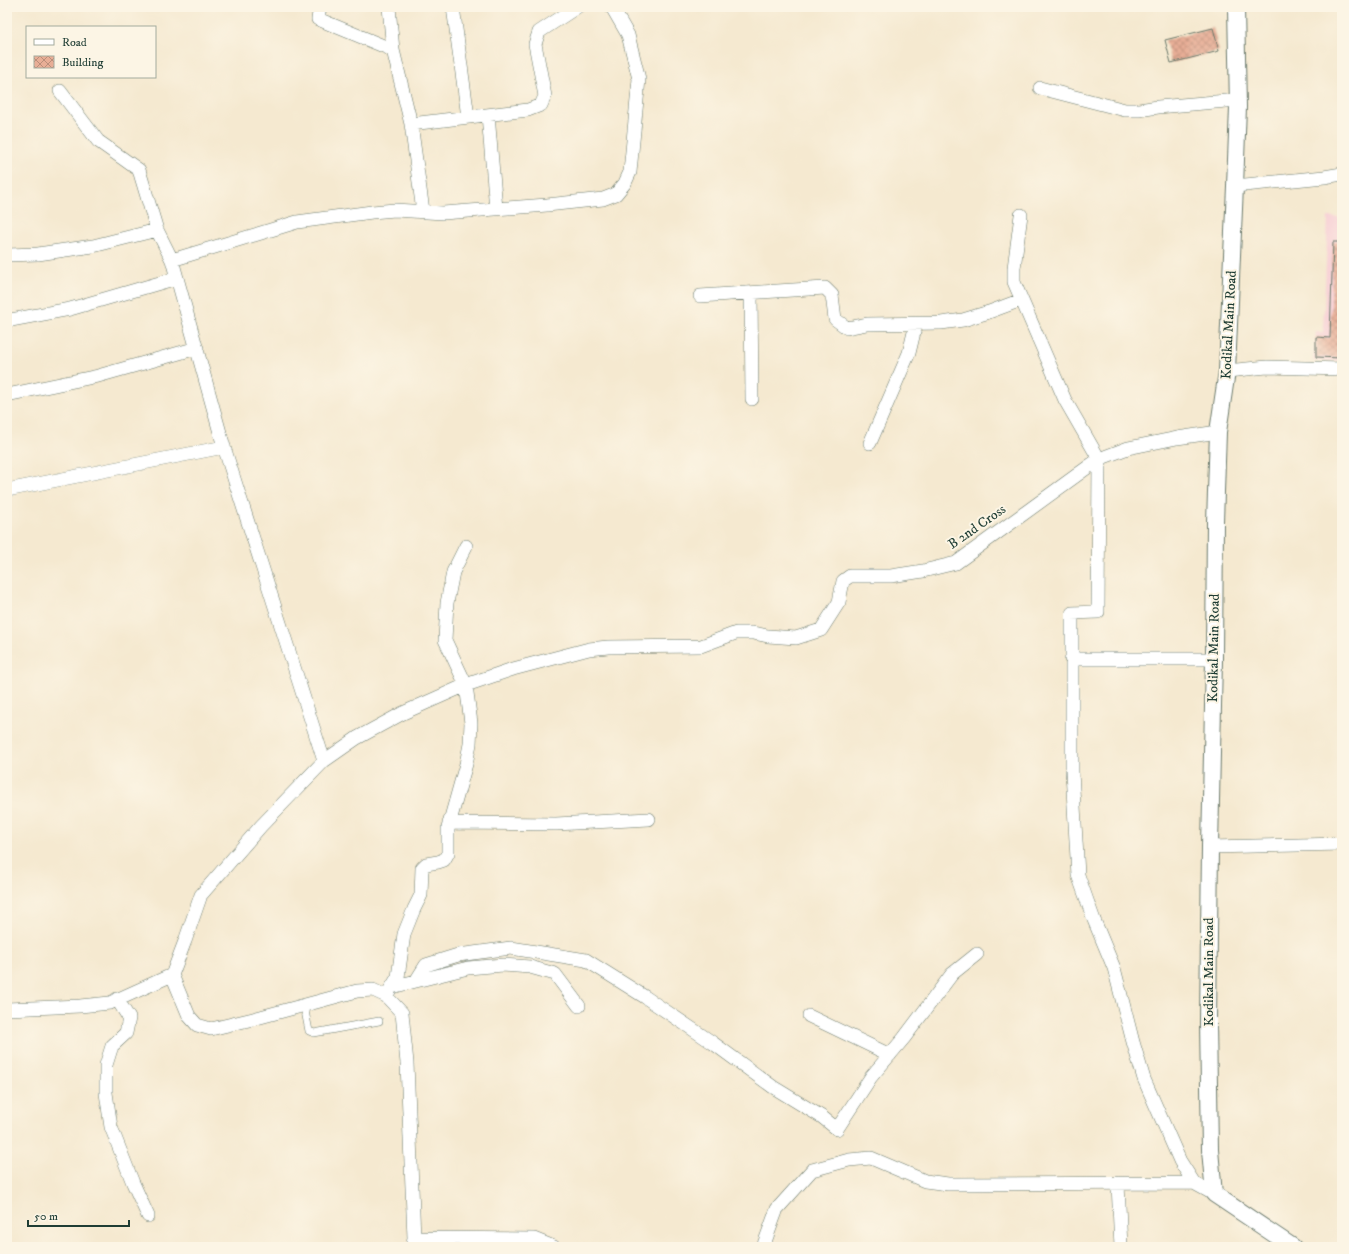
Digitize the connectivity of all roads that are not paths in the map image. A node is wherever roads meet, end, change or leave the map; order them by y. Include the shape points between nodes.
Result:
1 (320, 7) edge
2 (389, 7) edge
3 (453, 7) edge
4 (578, 7) edge
5 (611, 7) edge
6 (1236, 7) edge
7 (393, 50) junction
8 (1040, 88) dead end
9 (60, 91) dead end
10 (1238, 100) junction
11 (488, 115) junction
12 (468, 117) junction
13 (412, 124) junction
14 (1342, 174) edge
15 (1235, 186) junction
16 (496, 209) junction
17 (423, 211) junction
18 (1021, 215) dead end
19 (157, 230) junction
20 (7, 255) edge
21 (172, 260) junction
22 (177, 278) junction
23 (750, 293) junction
24 (700, 296) dead end
25 (1021, 300) junction
26 (11, 320) dead end
27 (916, 324) junction
28 (197, 348) junction
29 (1342, 369) edge
30 (1228, 371) junction
31 (7, 394) edge
32 (752, 399) dead end
33 (1218, 432) junction
34 (870, 443) dead end
35 (224, 446) junction
36 (1099, 459) junction
37 (7, 490) edge
38 (466, 546) dead end
39 (1071, 660) junction
40 (1214, 660) junction
41 (466, 685) junction
42 (324, 761) junction
43 (649, 819) dead end
44 (449, 823) junction
45 (1342, 844) edge
46 (1210, 847) junction
47 (976, 954) dead end
48 (172, 975) junction
49 (416, 981) junction
50 (389, 991) junction
51 (117, 1000) junction
52 (304, 1006) junction
53 (580, 1006) dead end
54 (7, 1009) edge
55 (809, 1016) dead end
56 (379, 1021) dead end
57 (890, 1055) junction
58 (1194, 1183) junction
59 (1118, 1184) junction
60 (1214, 1194) junction
61 (148, 1216) dead end
62 (413, 1242) edge
63 (1285, 1244) edge
64 (554, 1247) edge
65 (763, 1247) edge
66 (1121, 1247) edge

1 - 7 street via 318,19
2 - 7 street
3 - 12 street
4 - 11 street via 539,32 535,44 545,96 541,105 528,110
5 - 16 street via 628,35 639,79 630,172 625,183 616,194 603,199
6 - 10 street, Kodikal Main Road
7 - 13 street
8 - 10 street via 1125,110
9 - 19 street via 98,141 139,170
10 - 15 street, Kodikal Main Road
11 - 12 street
11 - 16 street
12 - 13 street
13 - 17 street
14 - 15 street
15 - 30 street, Kodikal Main Road
16 - 17 street via 444,213
17 - 21 street via 387,210 297,222
18 - 25 street via 1014,268 1014,282
19 - 20 street via 93,246 38,254
19 - 21 street
21 - 22 street
22 - 26 street via 70,309
22 - 28 street
23 - 24 street
23 - 27 street via 825,288 832,295 835,319 847,328 867,324
23 - 32 street
25 - 27 street via 963,320
25 - 36 street via 1065,400
27 - 34 street via 909,353
28 - 31 street via 98,376
28 - 35 street
29 - 30 street via 1267,368
30 - 33 street, Kodikal Main Road
33 - 36 street, B 2nd Cross via 1128,448
33 - 40 street, Kodikal Main Road via 1214,522
35 - 37 street
35 - 42 street
36 - 39 street via 1098,612 1072,614
36 - 41 street, B 2nd Cross via 956,563 891,576 850,576 843,581 838,602 821,630 796,638 736,633 701,646 589,649 520,667
38 - 41 street via 453,572 447,603 445,640
39 - 40 street
39 - 58 street via 1072,772 1078,875 1114,968 1144,1079 1180,1161
40 - 46 street, Kodikal Main Road
41 - 42 street, B 2nd Cross via 402,713 356,738
41 - 44 street via 471,723 470,744
42 - 48 street, B 2nd Cross via 201,895
43 - 44 street via 556,824
44 - 50 street via 448,853 444,860 426,864 422,868 421,895 404,934 398,977
45 - 46 street
46 - 60 street, Kodikal Main Road via 1208,1030 1210,1150
47 - 57 street via 952,974
48 - 51 street
48 - 52 street via 189,1016 197,1025 211,1029
49 - 50 street
49 - 53 street via 468,968 504,965 530,967 555,974
49 - 57 street via 426,965 458,956 511,948 586,960 645,997 837,1129 871,1077
50 - 52 street via 357,991
50 - 62 street via 402,1013 407,1063
51 - 54 street via 80,1006
51 - 61 street via 129,1018 126,1033 112,1046 106,1065 106,1093 114,1134
52 - 56 lane via 309,1030 314,1033
55 - 57 street
58 - 59 street
58 - 60 street
59 - 65 street via 948,1184 925,1181 871,1158 849,1160 812,1170 777,1209
59 - 66 street
60 - 63 street
62 - 64 street via 534,1239

